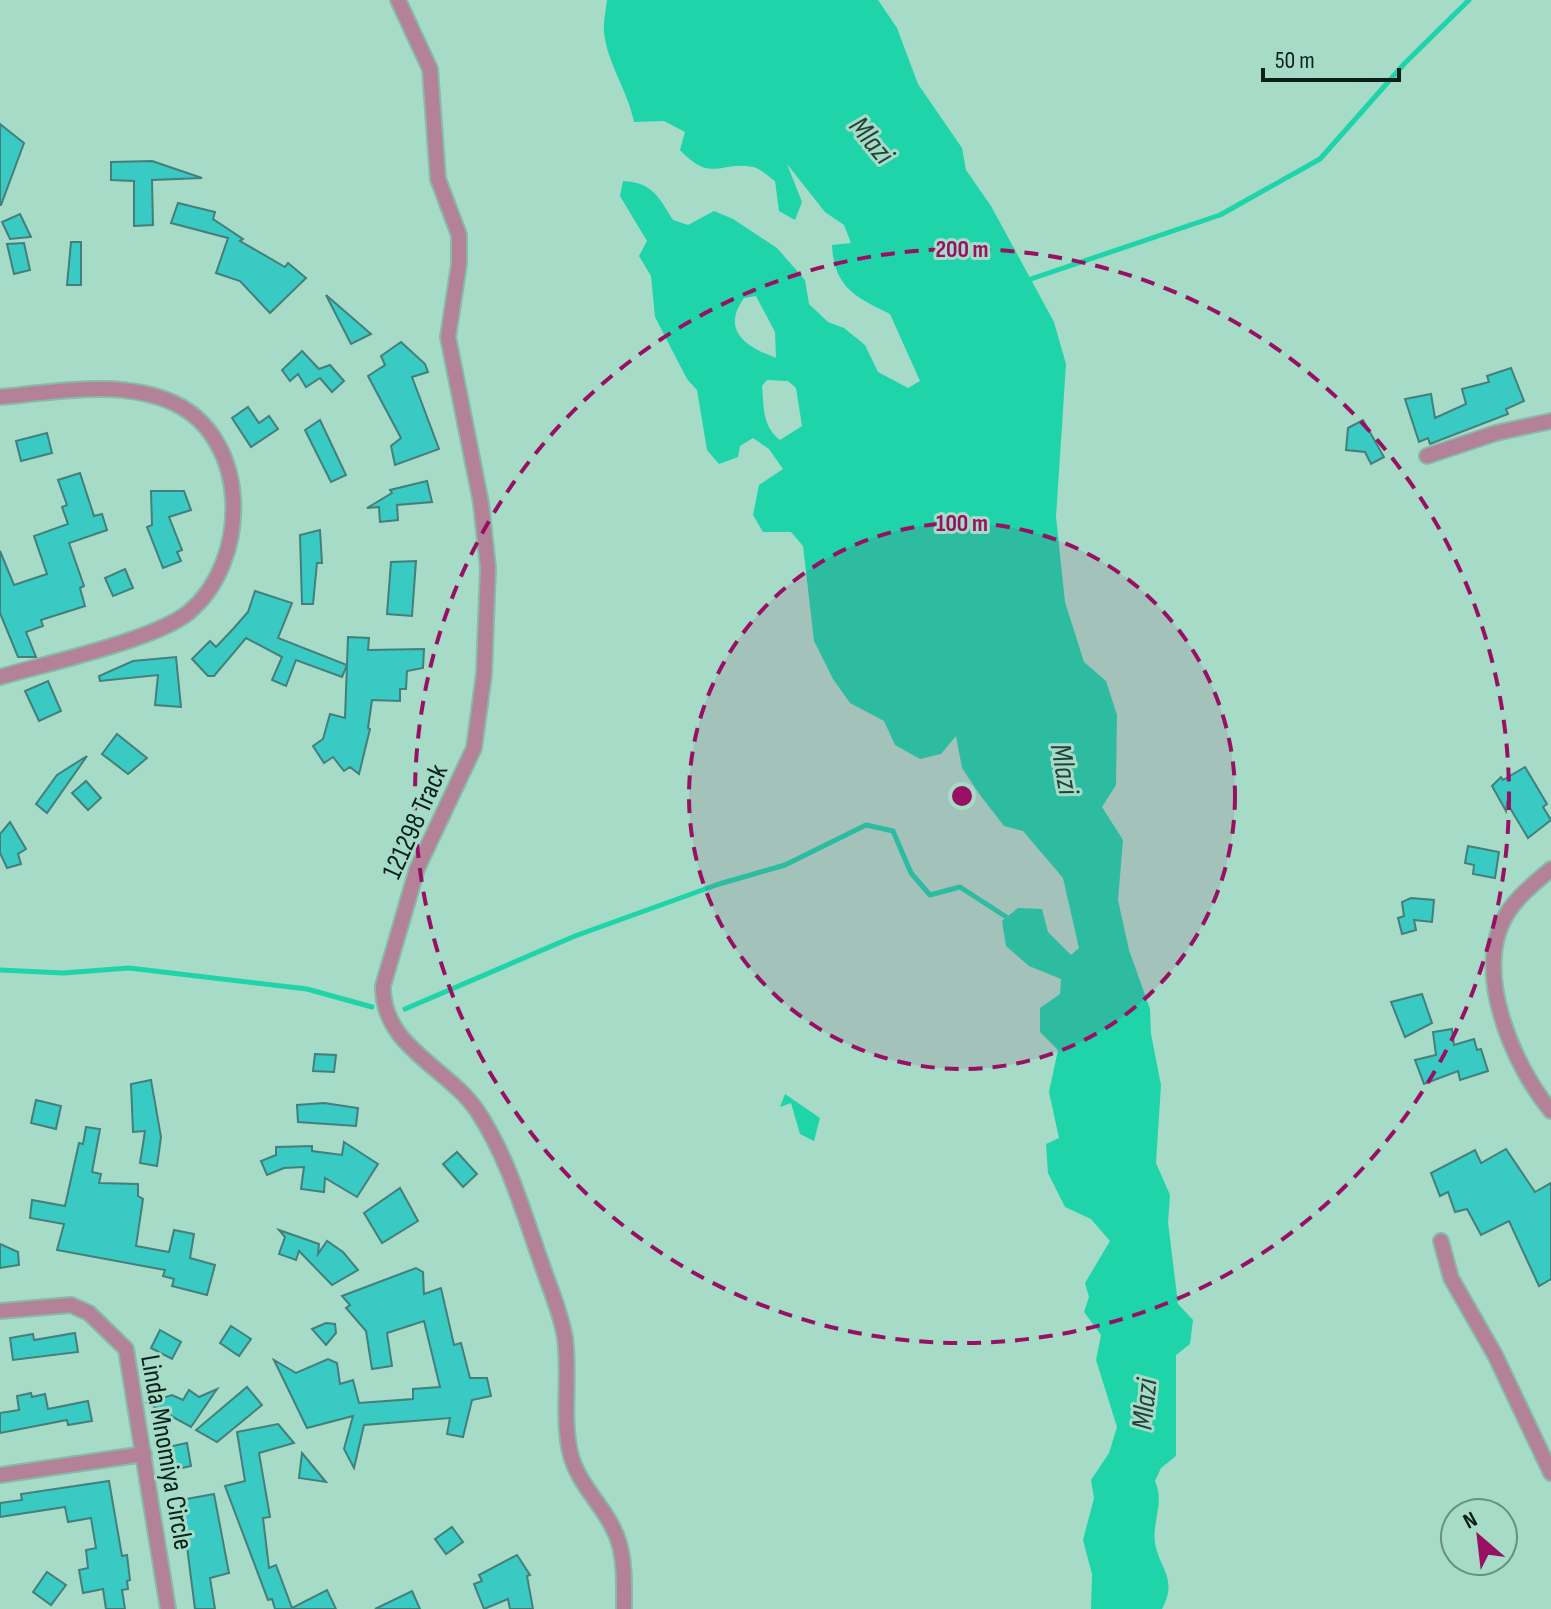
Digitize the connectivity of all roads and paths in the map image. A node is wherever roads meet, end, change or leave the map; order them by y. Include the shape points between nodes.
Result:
1 (398, 0) edge
2 (0, 397) edge
3 (1551, 421) edge
4 (1427, 456) dead end
5 (0, 677) edge
6 (1551, 869) edge
7 (1551, 1111) edge
8 (1441, 1241) dead end
9 (0, 1311) edge
10 (144, 1454) junction
11 (1551, 1473) edge
12 (0, 1475) edge
13 (168, 1609) edge
14 (624, 1609) edge

1 - 14 street, 121298 Track via 430,69 438,179 459,235 448,337 481,503 488,568 484,674 474,748 417,869 383,1001 386,1016 410,1048 448,1077 477,1112 514,1185 564,1332 570,1453 619,1543
2 - 5 street via 123,390 173,403 207,431 234,496 228,553 188,613 142,634
3 - 4 street
6 - 7 street via 1507,913 1497,941 1495,973 1500,1013 1518,1061
8 - 11 street via 1451,1278 1495,1355
9 - 10 street, Linda Mnomiya Circle via 71,1305 109,1330 126,1349
10 - 12 street
10 - 13 street, Linda Mnomiya Circle

